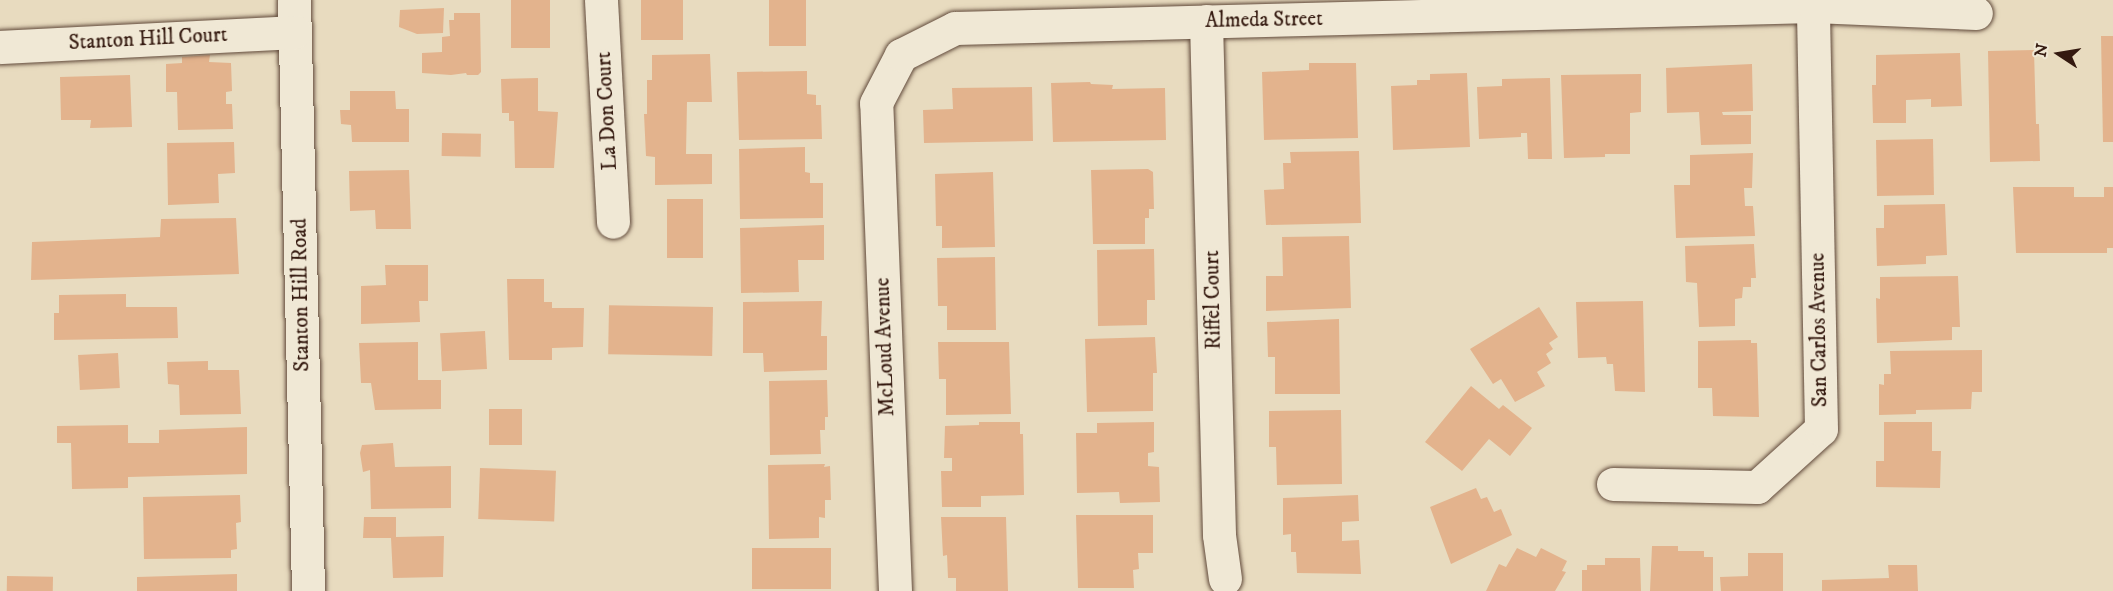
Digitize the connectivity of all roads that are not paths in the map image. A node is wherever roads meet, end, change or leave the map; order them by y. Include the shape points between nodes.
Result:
1 (601, 0) edge
2 (1813, 3) edge
3 (1976, 13) dead end
4 (295, 16) edge
5 (1206, 21) junction
6 (0, 47) edge
7 (876, 103) joint
8 (614, 222) dead end
9 (1613, 484) dead end
10 (1225, 579) dead end
11 (308, 591) edge
12 (895, 591) edge

1 - 8 street, La Don Court
2 - 3 street, Almeda Street
2 - 5 street, Almeda Street
2 - 9 street, San Carlos Avenue via 1821,429 1757,487
4 - 6 street, Stanton Hill Court
4 - 11 street, Stanton Hill Road
5 - 7 street, Almeda Street via 956,28 901,55
5 - 10 street, Riffel Court via 1219,534
7 - 12 street, McLoud Avenue

